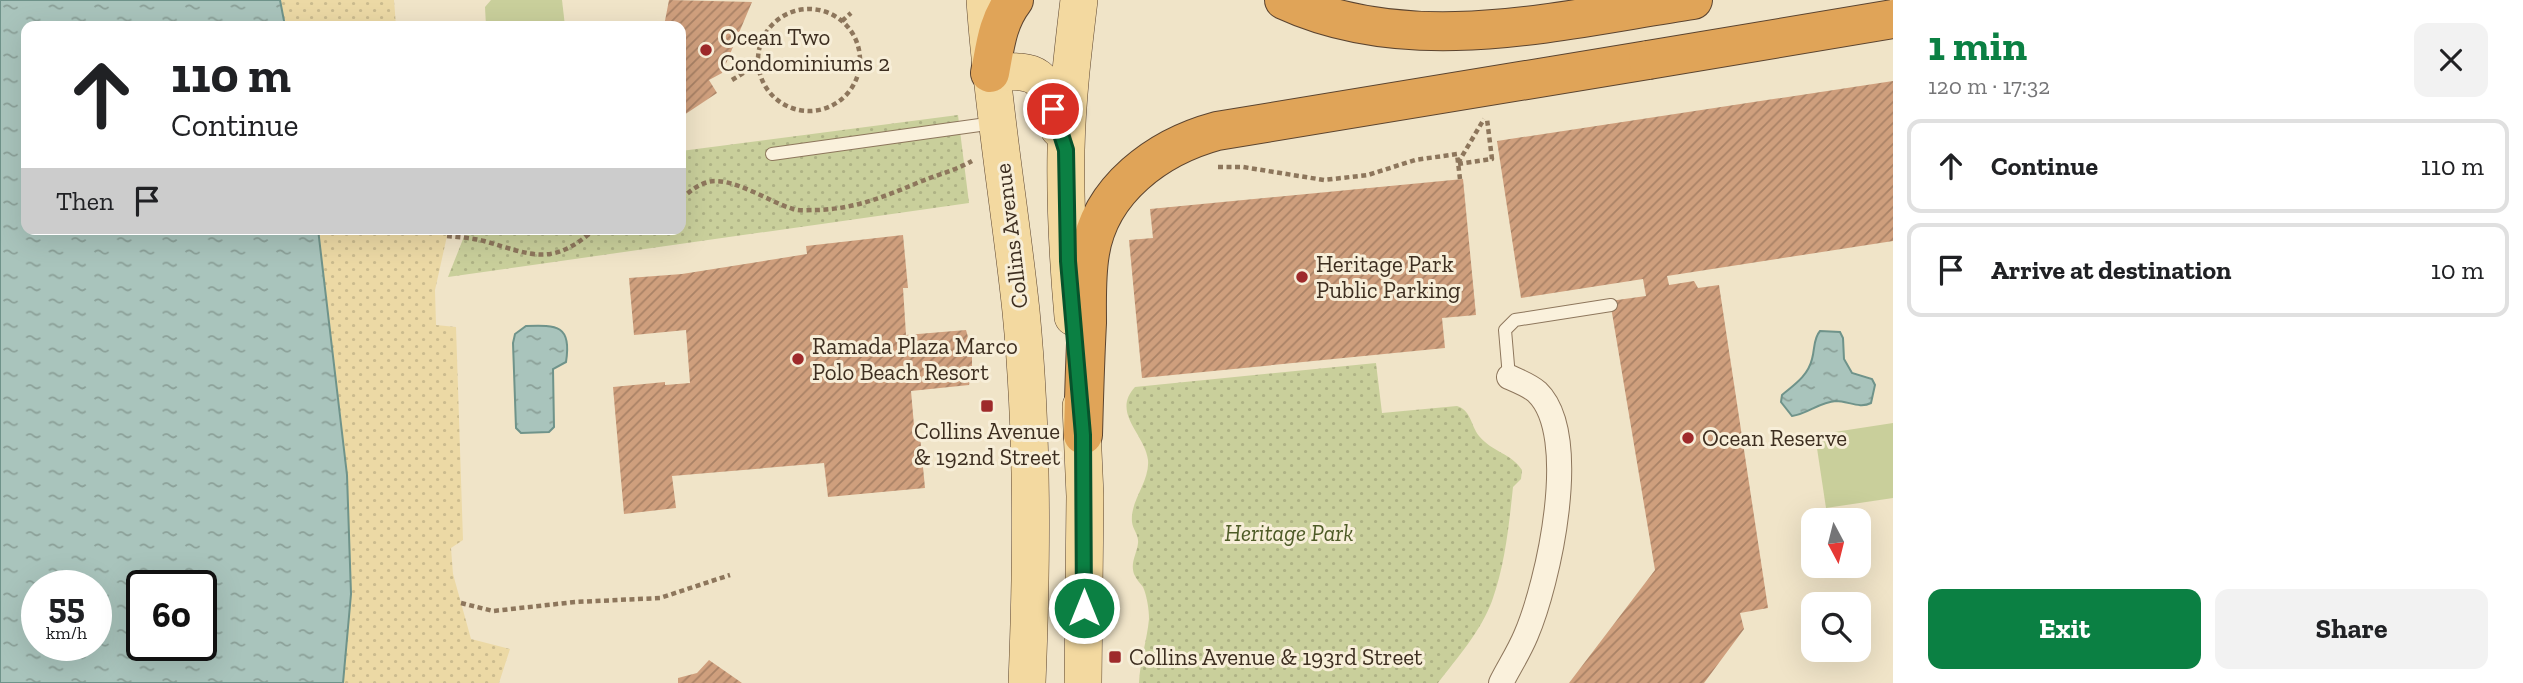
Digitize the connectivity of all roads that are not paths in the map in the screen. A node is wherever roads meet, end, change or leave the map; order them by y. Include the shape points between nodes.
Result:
1 (985, 0) edge
2 (1014, 0) edge
3 (1079, 0) edge
4 (1284, 0) edge
5 (1693, 0) edge
6 (1893, 19) edge
7 (990, 74) junction
8 (997, 122) junction
9 (1066, 150) junction
10 (772, 154) dead end
11 (1611, 306) dead end
12 (1509, 377) joint
13 (1083, 435) junction
14 (1027, 683) edge
15 (1083, 683) edge
16 (1501, 683) edge

1 - 7 main road, Collins Avenue
2 - 7 highway via 1000,23
3 - 9 main road
4 - 5 highway via 1339,19 1442,32
6 - 13 highway, bridge via 1217,131 1179,143 1130,178 1094,237 1088,268
7 - 8 main road, Collins Avenue
7 - 9 main road via 1022,71 1039,76
8 - 10 lane
8 - 14 main road, Collins Avenue via 1028,403 1031,552
9 - 13 main road via 1068,261
11 - 12 lane via 1516,320 1505,330
12 - 16 street via 1538,393 1548,408 1559,453 1549,565 1526,635
13 - 15 main road

